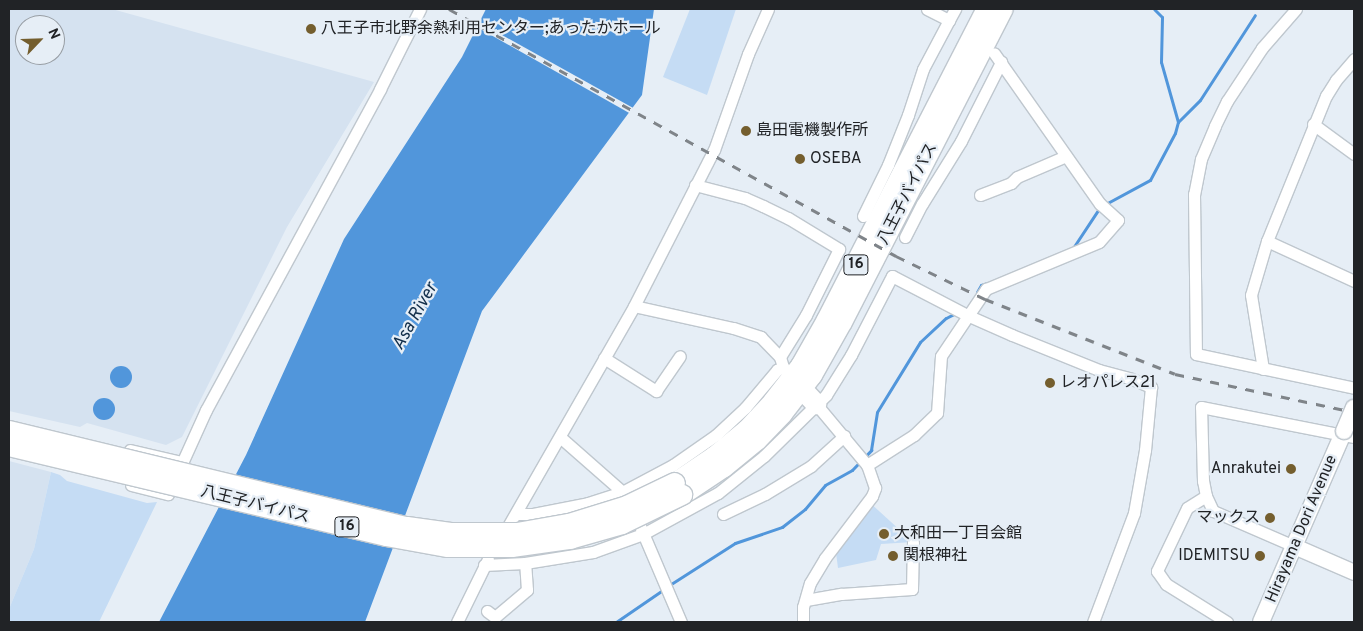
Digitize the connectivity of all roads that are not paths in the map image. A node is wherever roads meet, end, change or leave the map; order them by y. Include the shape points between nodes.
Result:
1 (420, 9) edge
2 (768, 9) edge
3 (927, 9) edge
4 (954, 9) edge
5 (977, 9) edge
6 (987, 9) edge
7 (1003, 9) edge
8 (1016, 9) edge
9 (1296, 9) edge
10 (949, 20) junction
11 (997, 57) junction
12 (1354, 60) edge
13 (1313, 124) junction
14 (1354, 153) edge
15 (1066, 156) junction
16 (695, 185) junction
17 (901, 192) junction
18 (980, 195) dead end
19 (863, 216) dead end
20 (905, 237) dead end
21 (1267, 241) junction
22 (851, 274) junction
23 (1354, 281) edge
24 (634, 306) junction
25 (969, 316) junction
26 (680, 356) dead end
27 (604, 358) junction
28 (782, 362) junction
29 (1263, 370) junction
30 (1354, 388) edge
31 (802, 389) junction
32 (816, 404) junction
33 (1354, 408) edge
34 (9, 422) edge
35 (9, 431) edge
36 (1347, 434) edge
37 (844, 436) junction
38 (560, 437) junction
39 (9, 446) edge
40 (9, 456) edge
41 (181, 462) junction
42 (867, 465) junction
43 (694, 471) junction
44 (679, 489) junction
45 (622, 492) junction
46 (1206, 496) junction
47 (516, 514) junction
48 (723, 514) dead end
49 (643, 534) junction
50 (913, 542) dead end
51 (1294, 546) junction
52 (525, 563) junction
53 (484, 565) junction
54 (1354, 572) edge
55 (806, 600) junction
56 (495, 617) edge
57 (457, 622) edge
58 (681, 622) edge
59 (803, 622) edge
60 (1094, 622) edge
61 (1227, 622) edge
62 (1261, 622) edge

1 - 41 street
2 - 16 street via 748,54 714,150
3 - 10 street
4 - 10 street
5 - 17 highway, 16 via 920,122
6 - 17 highway, 八王子バイパス / 16
7 - 17 highway, 八王子バイパス / 16
8 - 11 highway, 16
9 - 29 street via 1262,48 1214,126 1194,194 1196,354
10 - 19 street via 923,69 888,165
11 - 15 street
11 - 17 highway, 16 via 948,133
11 - 20 street via 961,141
12 - 13 street via 1336,80
13 - 14 street
13 - 21 street
15 - 18 street
15 - 25 street via 1102,205 1118,220 1099,242 986,289
16 - 24 street
16 - 28 street via 763,206 839,249
17 - 22 highway, 八王子バイパス / 16
17 - 31 highway, 八王子バイパス / 16 via 832,341
21 - 23 street
21 - 29 street via 1252,295
22 - 28 highway via 830,298 797,357 791,364
22 - 43 highway, 八王子バイパス / 16 via 814,344 783,389 741,435
24 - 27 street
24 - 28 street via 761,337
25 - 32 street via 892,276 851,355 826,395
25 - 42 street via 941,356 936,413 914,435
25 - 60 street via 1099,370 1151,387 1134,514
26 - 27 street via 656,391
27 - 38 street
28 - 43 highway via 781,380
28 - 45 street via 733,420 702,446
29 - 30 street
31 - 32 highway
31 - 44 highway, 八王子バイパス / 16 via 747,448 708,479
32 - 37 street
32 - 49 street via 735,480
33 - 36 main road, Hirayama Dori Avenue, bridge
34 - 41 street
35 - 44 highway, 八王子バイパス / 16, bridge via 391,523 451,533 500,534 569,524
36 - 46 street via 1201,408
36 - 51 main road, Hirayama Dori Avenue
37 - 42 street
37 - 48 street via 811,466 765,494
38 - 45 street
38 - 47 street
39 - 44 highway, 八王子バイパス / 16, bridge via 386,536 448,547 512,547 570,539 622,524
40 - 41 street via 168,494
42 - 55 street via 875,488 872,496 825,558 810,583
43 - 44 highway, 八王子バイパス / 16
45 - 47 street via 554,511
45 - 49 street
46 - 51 street via 1217,514
46 - 61 street via 1187,508 1157,572 1166,584
47 - 53 street
49 - 52 street via 593,552
49 - 58 street
50 - 55 street via 912,589
51 - 54 street
51 - 62 main road, Hirayama Dori Avenue
52 - 53 street
52 - 56 street via 527,590
53 - 57 street
55 - 59 street

